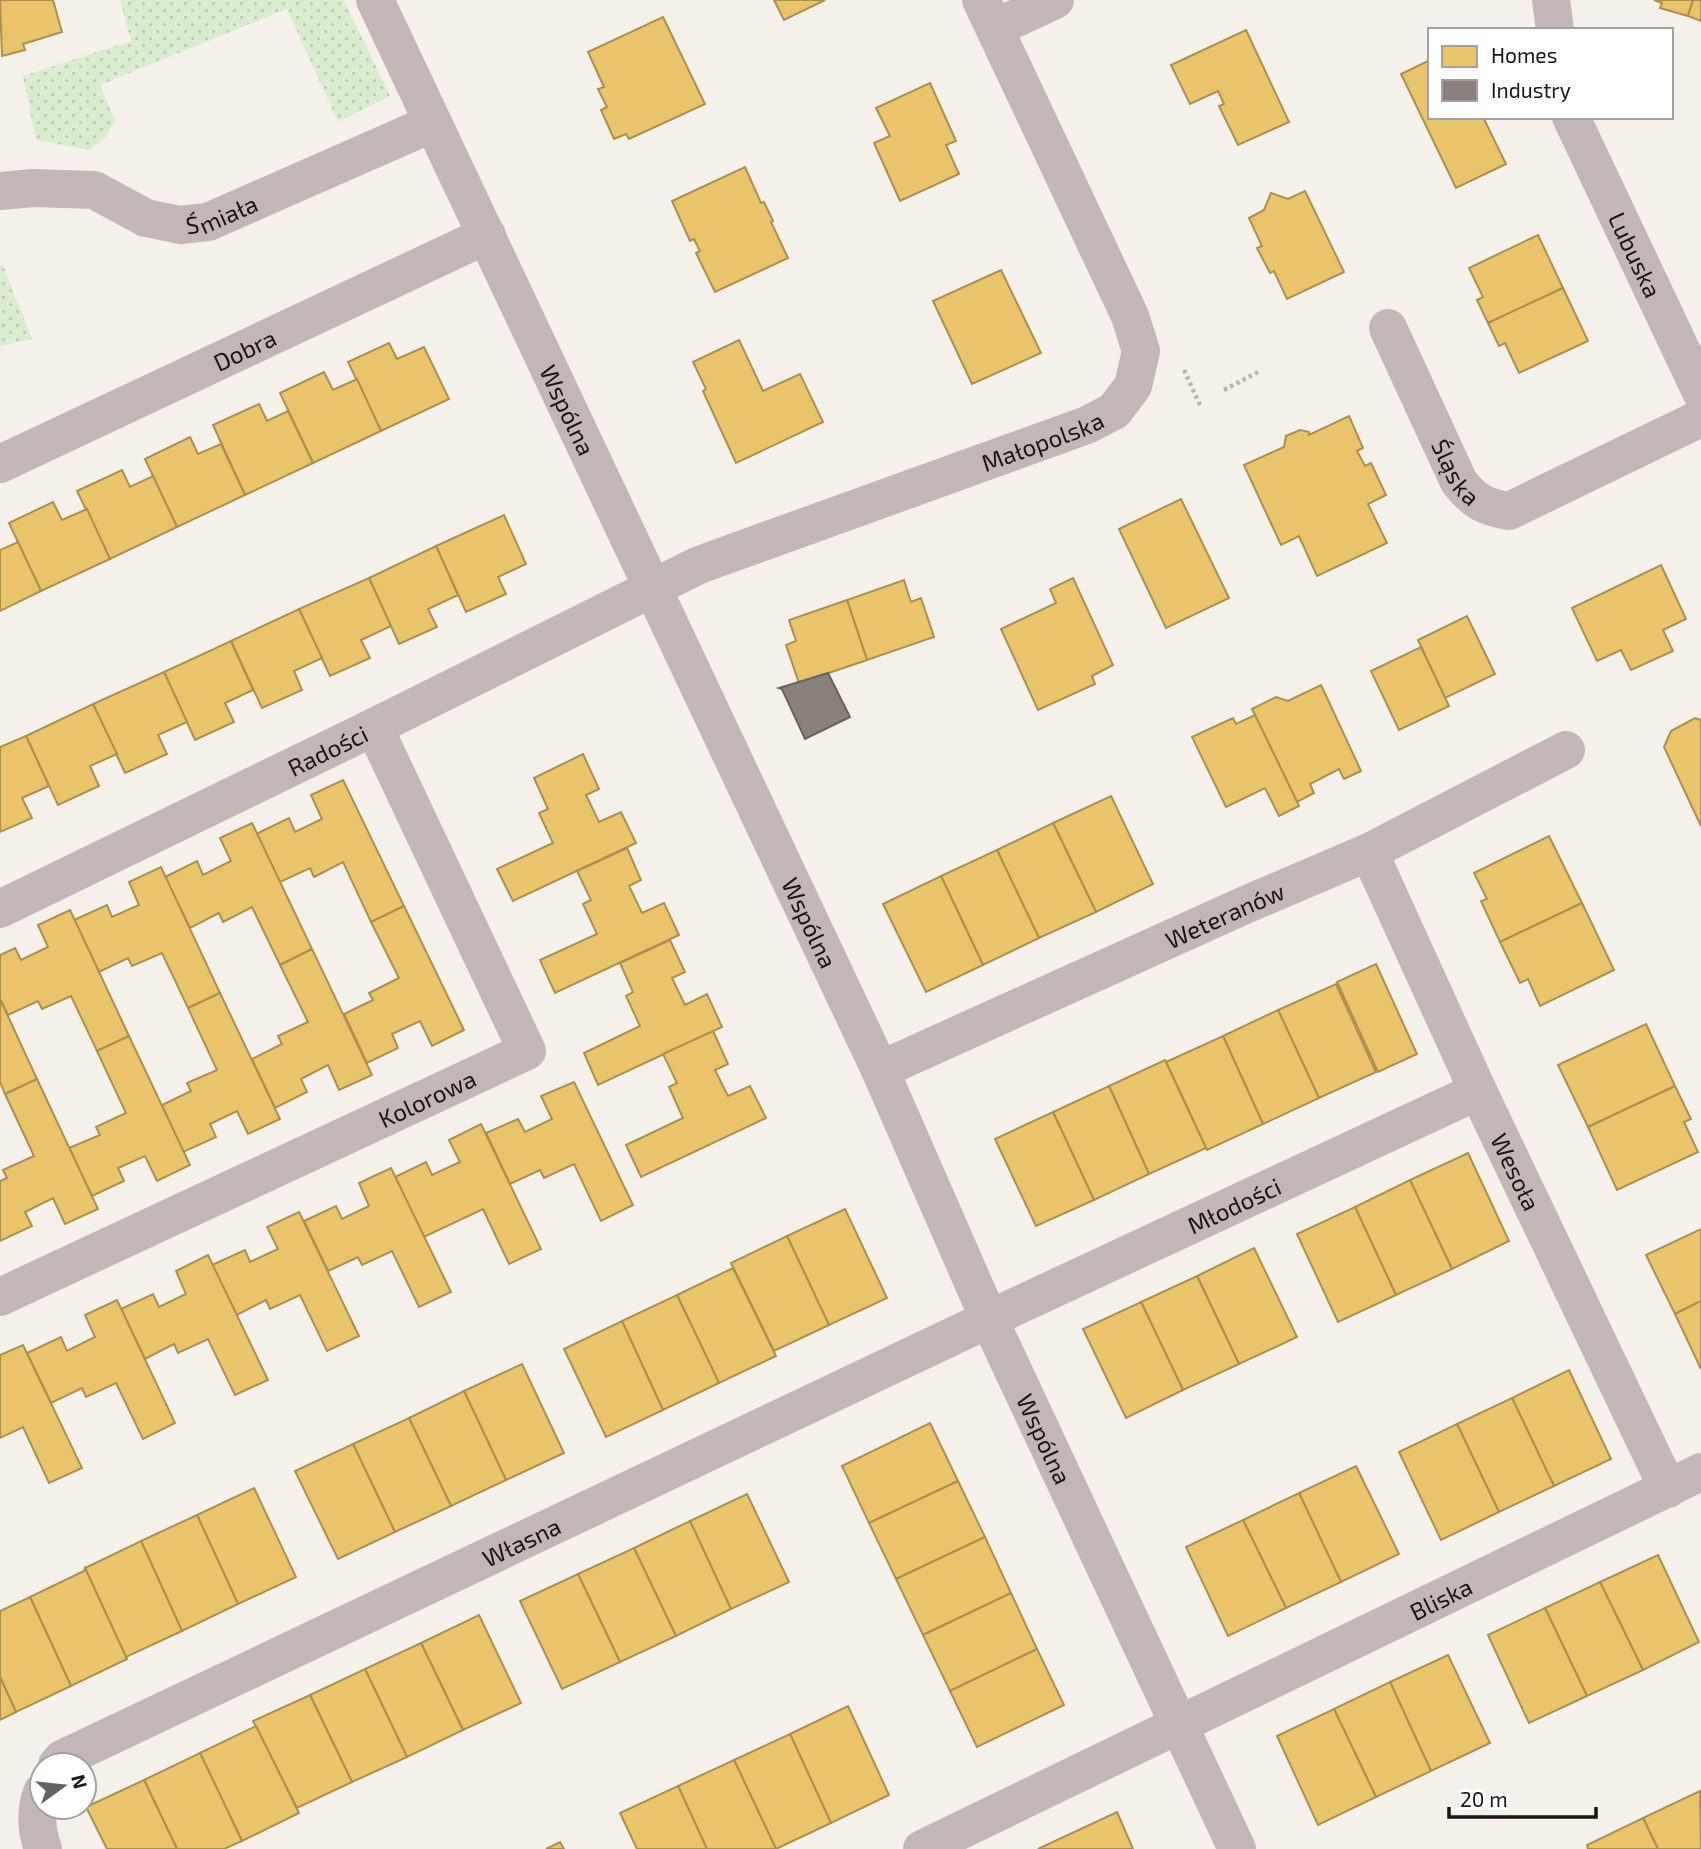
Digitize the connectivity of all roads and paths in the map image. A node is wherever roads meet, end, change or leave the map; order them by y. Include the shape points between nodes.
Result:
1 (375, 0) edge
2 (1055, 0) edge
3 (1551, 0) edge
4 (988, 14) edge
5 (1555, 28) edge
6 (1572, 119) edge
7 (433, 123) junction
8 (0, 191) edge
9 (487, 235) junction
10 (1388, 328) dead end
11 (1258, 372) dead end
12 (1224, 390) dead end
13 (1701, 391) edge
14 (1701, 418) edge
15 (0, 464) edge
16 (654, 586) junction
17 (374, 727) junction
18 (1566, 750) dead end
19 (1369, 852) junction
20 (0, 909) edge
21 (880, 1070) junction
22 (1478, 1091) junction
23 (0, 1297) edge
24 (989, 1319) junction
25 (1684, 1480) edge
26 (1181, 1725) junction
27 (78, 1751) edge
28 (37, 1821) edge
29 (43, 1849) edge
30 (922, 1849) edge
31 (1237, 1849) edge

1 - 7 street, Wspólna
2 - 4 street, Małopolska
3 - 5 street
4 - 16 street, Małopolska via 1130,316 1140,351 1133,386 1114,411 1087,425 699,565
6 - 13 street, Lubuska
7 - 8 street, Śmiała via 208,222 180,225 146,218 94,190
7 - 9 street, Wspólna
9 - 15 street, Dobra
9 - 16 street, Wspólna
10 - 14 street, Śląska via 1459,482 1487,508 1509,511
11 - 12 path
16 - 17 street, Radości
16 - 21 street, Wspólna
17 - 20 street, Radości
17 - 23 street, Kolorowa via 527,1051
18 - 19 street, Weteranów
19 - 21 street, Weteranów
19 - 22 street, Wesoła
21 - 24 street, Wspólna
22 - 24 street, Młodości
22 - 25 street, Wesoła
24 - 26 street, Wspólna
24 - 27 street, Własna
25 - 26 street, Bliska
26 - 30 street, Bliska
26 - 31 street, Wspólna
28 - 29 street

